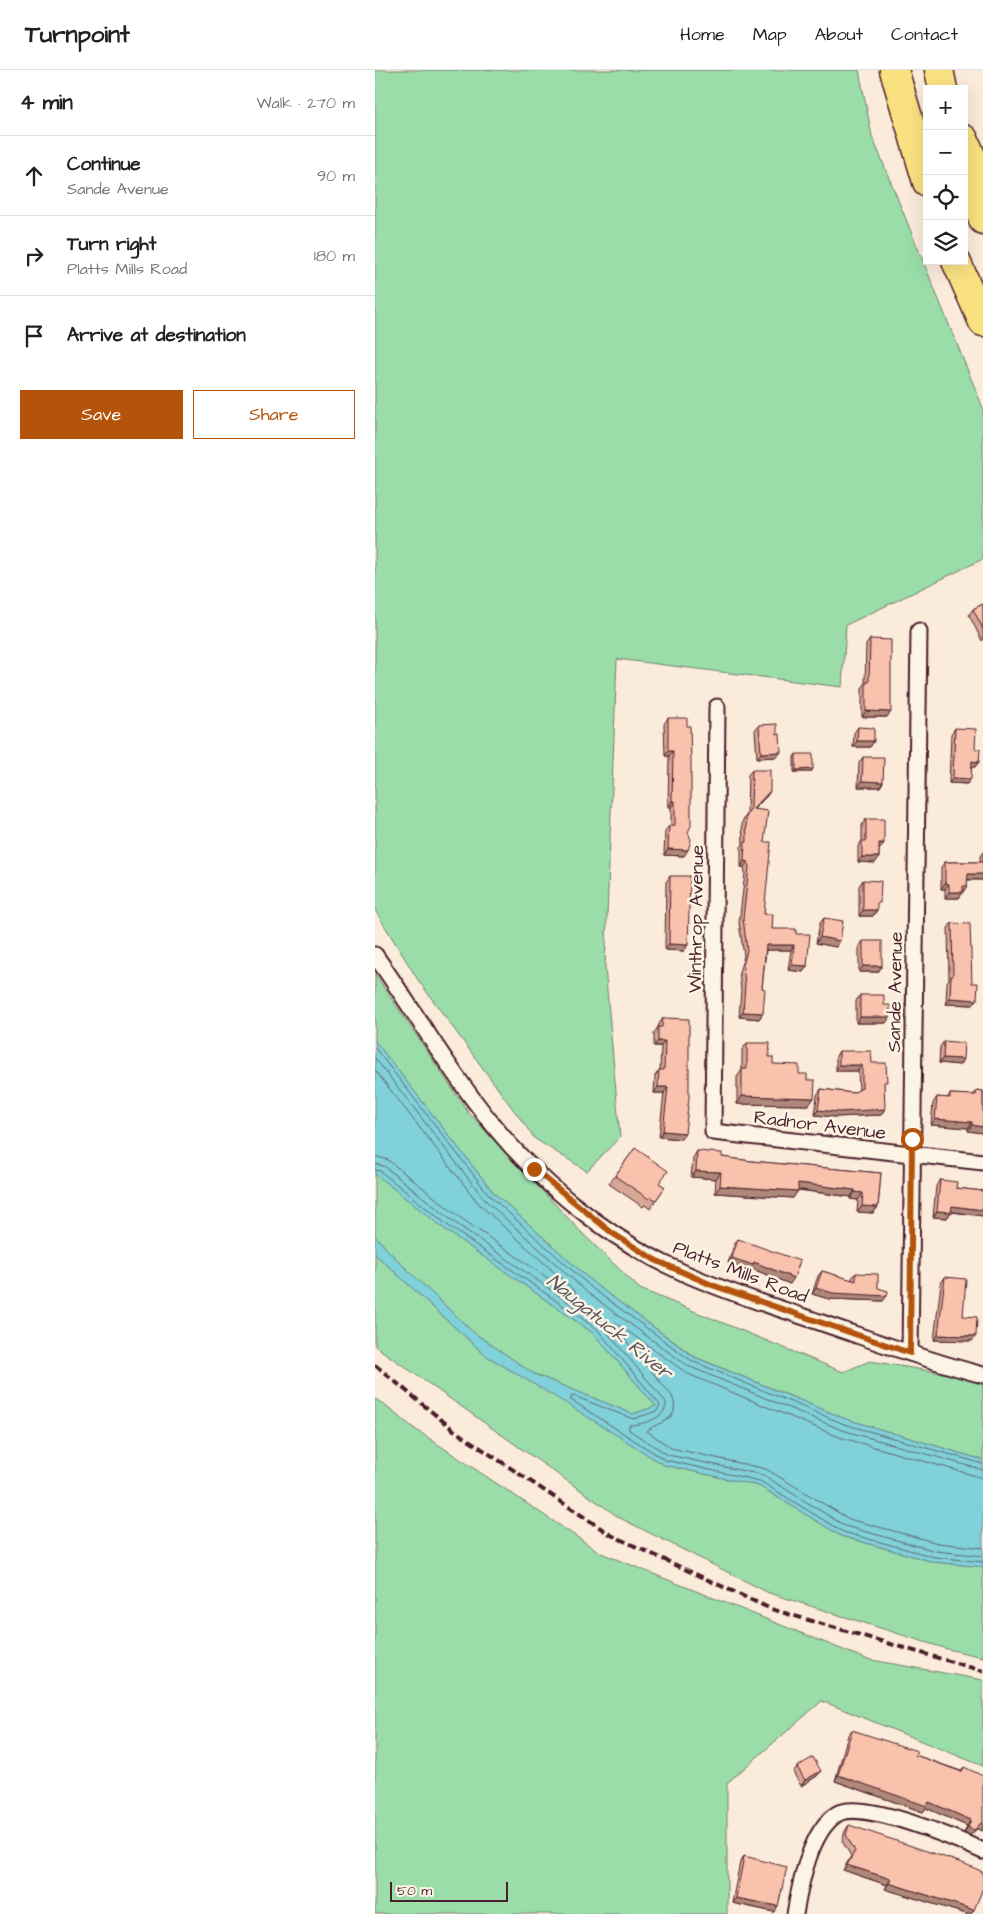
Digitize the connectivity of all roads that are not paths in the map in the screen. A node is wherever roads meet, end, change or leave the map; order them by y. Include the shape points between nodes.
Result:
1 (894, 70) edge
2 (968, 148) edge
3 (925, 175) edge
4 (968, 175) edge
5 (983, 185) edge
6 (983, 220) edge
7 (959, 265) edge
8 (983, 322) edge
9 (919, 631) dead end
10 (717, 707) dead end
11 (375, 955) edge
12 (713, 1132) joint
13 (912, 1155) junction
14 (983, 1162) edge
15 (910, 1353) junction
16 (983, 1375) edge
17 (983, 1851) edge
18 (795, 1914) edge

1 - 3 highway
2 - 5 highway
4 - 6 highway
7 - 8 highway
9 - 13 street, Sande Avenue
10 - 12 street, Winthrop Avenue
11 - 15 street, Platts Mills Road via 457,1078 499,1133 541,1175 612,1233 655,1260 712,1285
12 - 13 street, Radnor Avenue
13 - 14 street, Radnor Avenue
13 - 15 street, Sande Avenue
15 - 16 street, Platts Mills Road
17 - 18 street via 951,1836 862,1809 838,1813 820,1832 801,1880

